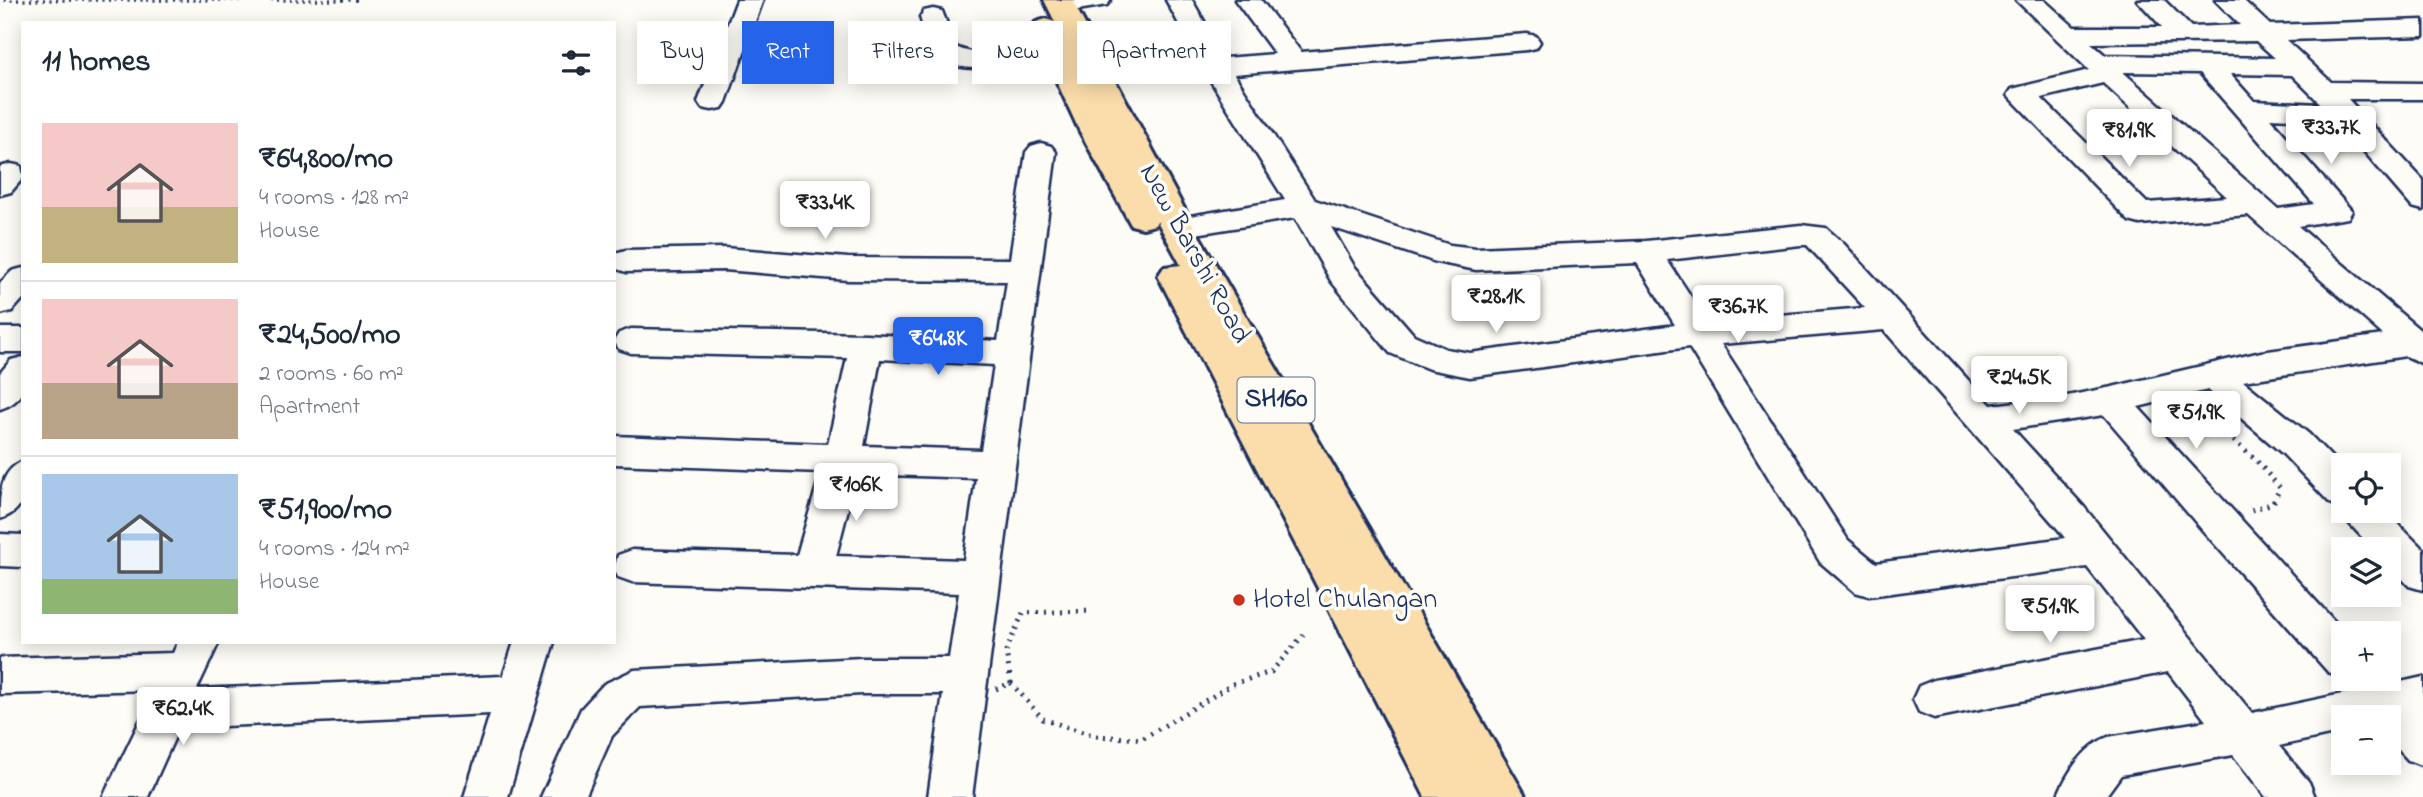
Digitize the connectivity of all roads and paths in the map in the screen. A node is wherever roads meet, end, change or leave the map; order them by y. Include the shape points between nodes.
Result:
1 (4, 0) edge
2 (359, 0) edge
3 (750, 0) edge
4 (1098, 0) edge
5 (1179, 0) edge
6 (1248, 0) edge
7 (2029, 0) edge
8 (2150, 0) edge
9 (2228, 0) edge
10 (1050, 2) edge
11 (933, 17) dead end
12 (1052, 21) edge
13 (1191, 21) edge
14 (2423, 27) edge
15 (2263, 33) junction
16 (2067, 35) junction
17 (2184, 35) junction
18 (1527, 42) dead end
19 (972, 59) edge
20 (1292, 59) junction
21 (1063, 64) edge
22 (1231, 65) edge
23 (2207, 65) junction
24 (2300, 67) junction
25 (2103, 68) junction
26 (1227, 84) edge
27 (2324, 90) junction
28 (2423, 91) edge
29 (712, 102) dead end
30 (2247, 109) junction
31 (2346, 113) junction
32 (1041, 152) dead end
33 (2409, 164) edge
34 (2423, 200) edge
35 (1304, 208) junction
36 (2264, 213) junction
37 (1177, 226) junction
38 (1646, 252) junction
39 (618, 266) edge
40 (1025, 270) junction
41 (21, 281) edge
42 (0, 303) edge
43 (1894, 317) junction
44 (1698, 334) junction
45 (0, 340) edge
46 (21, 340) edge
47 (631, 341) dead end
48 (866, 345) junction
49 (2419, 346) edge
50 (1013, 354) junction
51 (21, 371) edge
52 (2212, 374) junction
53 (0, 396) edge
54 (2112, 400) junction
55 (2203, 416) dead end
56 (1983, 419) junction
57 (616, 450) edge
58 (842, 458) junction
59 (995, 466) junction
60 (21, 473) edge
61 (21, 475) edge
62 (2331, 480) edge
63 (0, 482) edge
64 (0, 505) edge
65 (2217, 521) junction
66 (2373, 523) edge
67 (0, 550) edge
68 (2096, 550) junction
69 (21, 551) edge
70 (632, 566) dead end
71 (812, 572) junction
72 (2423, 574) edge
73 (980, 577) junction
74 (1092, 611) dead end
75 (1307, 631) dead end
76 (533, 644) edge
77 (2331, 646) edge
78 (2177, 652) junction
79 (191, 657) edge
80 (0, 676) edge
81 (1011, 683) junction
82 (965, 689) junction
83 (2389, 693) edge
84 (518, 694) junction
85 (1934, 699) dead end
86 (165, 710) junction
87 (2243, 734) junction
88 (2423, 746) edge
89 (125, 797) edge
90 (486, 797) edge
91 (563, 797) edge
92 (950, 797) edge
93 (1451, 797) edge
94 (1502, 797) edge
95 (2079, 797) edge
96 (2293, 797) edge

1 - 2 path
3 - 29 street
4 - 10 street
5 - 13 street
6 - 20 street
7 - 16 street
8 - 17 street
9 - 15 street
10 - 12 main road, New Barshi Road / SH160
10 - 37 main road, New Barshi Road / SH160
11 - 19 street via 944,51
14 - 15 street
15 - 17 street
15 - 24 street
16 - 17 street
16 - 25 street
18 - 20 street
20 - 22 street
21 - 93 main road, New Barshi Road / SH160
23 - 24 street
23 - 25 street
23 - 30 street
24 - 27 street
25 - 36 street
25 - 36 street via 2022,95 2140,215
26 - 35 street
27 - 28 street
27 - 31 street
30 - 31 street
30 - 36 street via 2337,211
31 - 33 street
32 - 40 street
33 - 34 street
35 - 37 street
35 - 38 street via 1447,255
35 - 44 street via 1342,273 1402,344 1441,360 1470,365
36 - 49 street
37 - 94 main road, New Barshi Road / SH160
38 - 43 street via 1815,236
38 - 44 street
39 - 40 street via 724,259 848,269
40 - 50 street
41 - 42 street
43 - 44 street
43 - 56 street
44 - 68 street via 1834,551 1869,580
45 - 46 street
47 - 48 street
48 - 50 street
48 - 58 street
49 - 52 street
50 - 59 street
51 - 53 street
52 - 54 street
52 - 62 street via 2296,444
54 - 56 street
54 - 65 street
55 - 65 path via 2256,460 2280,488 2273,503
56 - 68 street
57 - 58 street
58 - 59 street
58 - 71 street
59 - 73 street
60 - 63 street
61 - 64 street
65 - 77 street
66 - 72 street
67 - 69 street
68 - 78 street
70 - 71 street
71 - 73 street
73 - 82 street
74 - 81 path via 1023,613 1006,651
75 - 81 path via 1271,672 1233,684 1142,740 1095,736 1043,719
76 - 84 street
78 - 85 street
78 - 87 street
79 - 80 street
79 - 86 street
81 - 82 path
82 - 91 street via 796,679 634,689 618,697 596,723
82 - 92 street
83 - 87 street
83 - 88 street
84 - 86 street
84 - 90 street
86 - 89 street
87 - 95 street via 2108,757
87 - 96 street

